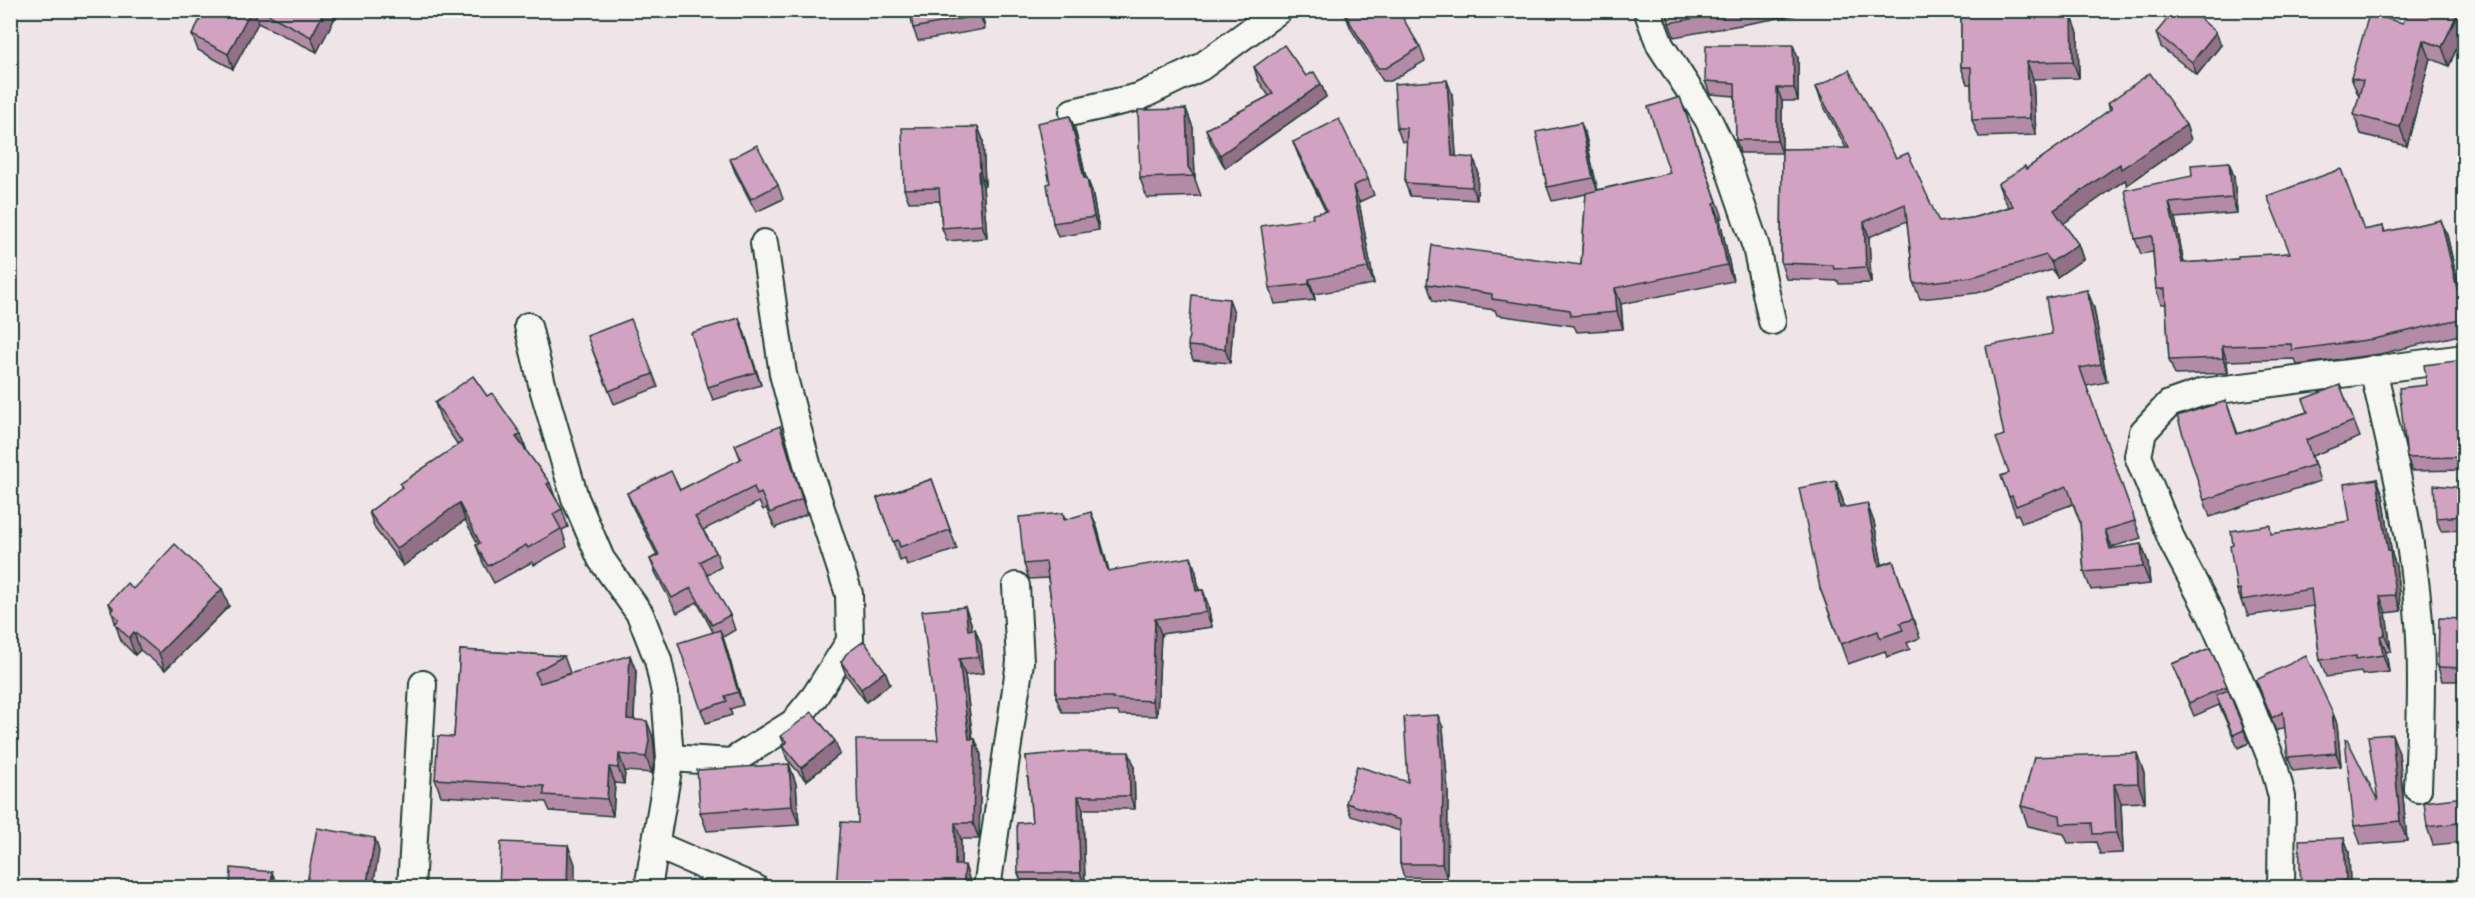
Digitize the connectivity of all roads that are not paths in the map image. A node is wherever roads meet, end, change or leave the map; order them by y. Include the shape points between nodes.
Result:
1 (1279, 10) edge
2 (1647, 10) edge
3 (1072, 112) dead end
4 (764, 243) dead end
5 (1772, 321) dead end
6 (528, 326) dead end
7 (2464, 358) edge
8 (2373, 369) junction
9 (1016, 586) dead end
10 (423, 684) dead end
11 (670, 758) junction
12 (2418, 789) dead end
13 (657, 845) junction
14 (411, 888) edge
15 (648, 888) edge
16 (755, 888) edge
17 (987, 888) edge
18 (2281, 888) edge

1 - 3 street via 1201,67 1139,97
2 - 5 street via 1660,45 1722,148 1756,247
4 - 11 street via 783,374 810,475 849,594 850,641 793,723 731,762
6 - 11 street via 576,498 601,559 640,614 658,660
7 - 8 street
8 - 12 street via 2400,488 2419,619 2422,676
8 - 18 street via 2203,392 2169,404 2143,432 2138,456 2274,766 2282,797
9 - 17 street via 1020,662
10 - 14 street
11 - 13 street
13 - 15 street
13 - 16 street

